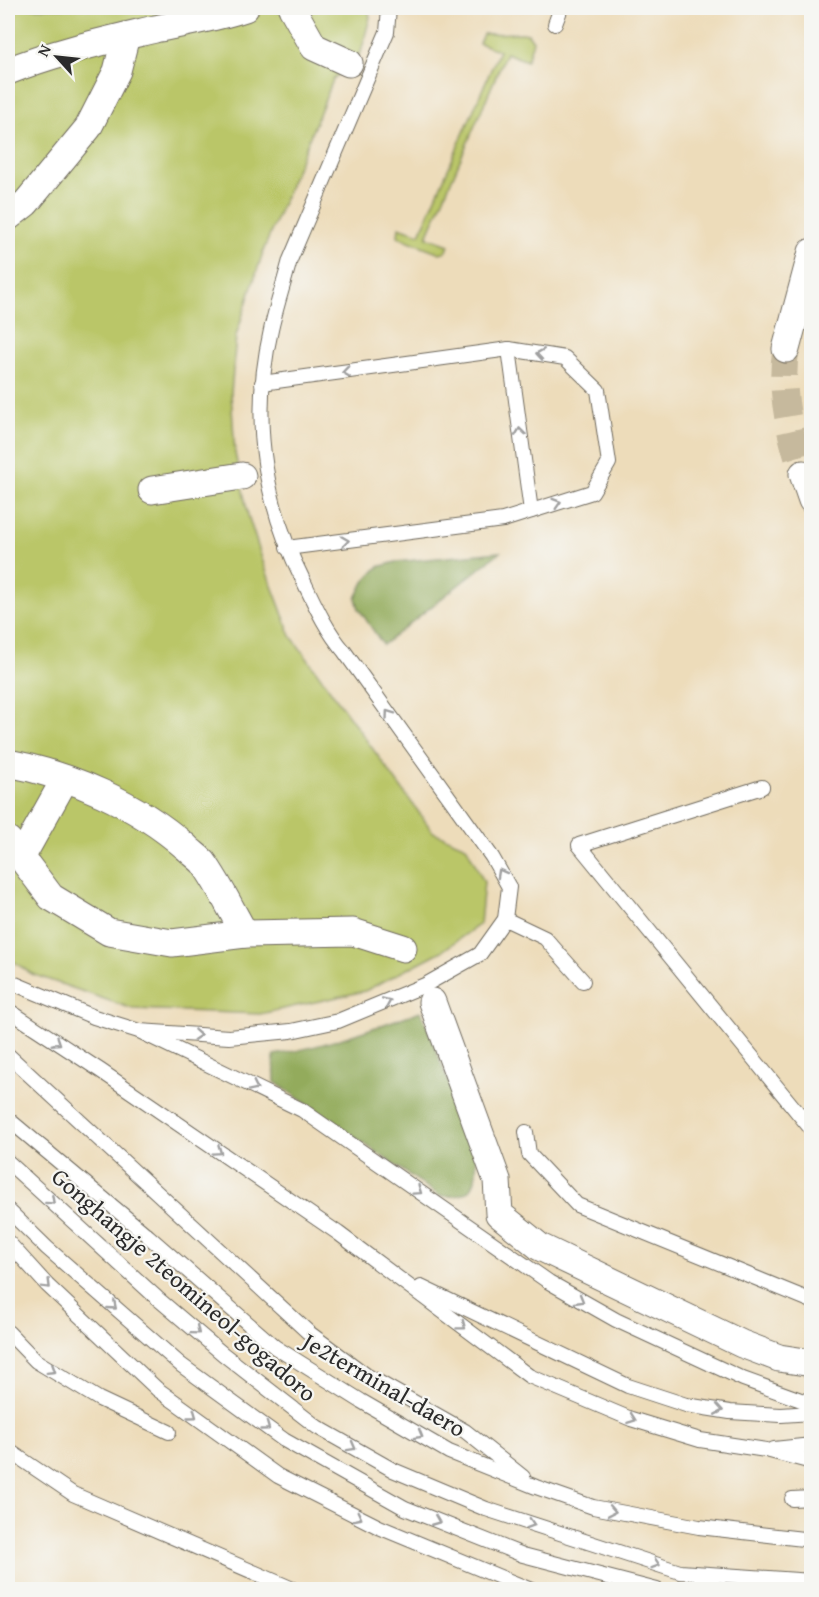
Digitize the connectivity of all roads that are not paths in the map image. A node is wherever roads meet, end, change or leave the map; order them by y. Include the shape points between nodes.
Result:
1 (245, 8) edge
2 (292, 8) edge
3 (389, 8) edge
4 (561, 8) edge
5 (555, 24) dead end
6 (126, 36) junction
7 (349, 63) dead end
8 (8, 71) edge
9 (8, 217) edge
10 (812, 252) edge
11 (786, 349) tunnel mouth
12 (509, 350) junction
13 (262, 383) junction
14 (803, 474) tunnel mouth
15 (242, 476) dead end
16 (152, 490) dead end
17 (812, 500) edge
18 (531, 511) junction
19 (287, 548) junction
20 (8, 763) edge
21 (66, 779) junction
22 (762, 787) dead end
23 (14, 849) edge
24 (504, 919) junction
25 (245, 934) junction
26 (403, 948) dead end
27 (8, 981) edge
28 (583, 981) dead end
29 (432, 1002) dead end
30 (8, 1011) edge
31 (139, 1031) junction
32 (8, 1055) edge
33 (8, 1119) edge
34 (812, 1130) edge
35 (526, 1132) dead end
36 (8, 1162) edge
37 (8, 1210) edge
38 (8, 1242) edge
39 (395, 1275) junction
40 (812, 1301) edge
41 (8, 1332) edge
42 (812, 1363) edge
43 (812, 1404) edge
44 (812, 1413) edge
45 (169, 1432) dead end
46 (812, 1445) edge
47 (8, 1450) edge
48 (766, 1450) junction
49 (812, 1462) edge
50 (536, 1487) junction
51 (812, 1498) edge
52 (792, 1499) dead end
53 (812, 1539) edge
54 (253, 1570) junction
55 (812, 1581) edge
56 (530, 1589) edge
57 (274, 1590) edge
58 (296, 1590) edge
59 (657, 1590) edge

1 - 6 street
2 - 7 street via 314,47
3 - 13 lane via 387,32 290,260 270,331
4 - 5 lane
6 - 8 street via 41,57
6 - 9 street via 117,71 88,128 26,203
10 - 11 street
12 -> 13 lane
18 -> 12 lane
18 -> 12 lane via 592,492 609,463 598,390 565,358
13 - 19 lane via 263,455 274,511
14 - 17 street
15 - 16 street
19 -> 18 lane via 503,520
24 -> 19 lane via 509,887 492,857 330,635
20 - 21 street
21 - 23 street
21 - 25 street via 139,813 202,861
22 - 34 lane via 579,845
23 - 25 street via 51,897 109,932 172,943
24 - 28 lane via 545,938
31 -> 24 lane via 229,1037 291,1031 338,1021 425,985 480,954
25 - 26 street via 353,932
27 - 31 lane
29 - 42 street via 497,1180 499,1214 540,1247 742,1344 780,1358
30 -> 39 lane
31 -> 43 lane via 302,1110 558,1288 616,1320 743,1379
32 - 50 lane via 308,1332 366,1375 465,1431
33 -> 50 lane, Je2terminal-daero via 275,1347 449,1452
35 - 40 lane via 529,1154 577,1205
36 -> 55 lane, Gonghangje 2teomineol-gogadoro via 222,1354 317,1428 393,1470 486,1509 681,1572
37 -> 59 lane via 181,1365 284,1440 416,1513 523,1555
38 -> 56 lane via 46,1285 157,1389 278,1476 379,1527
39 -> 44 lane via 627,1386 686,1405 730,1412
39 -> 48 lane via 529,1376 631,1419 700,1440
41 -> 45 lane via 36,1360 99,1399
46 - 48 lane
47 - 54 lane via 73,1494
48 - 49 lane
50 -> 53 lane, Je2terminal-daero via 593,1507 688,1525
51 - 52 lane
54 - 57 lane
54 - 58 lane

